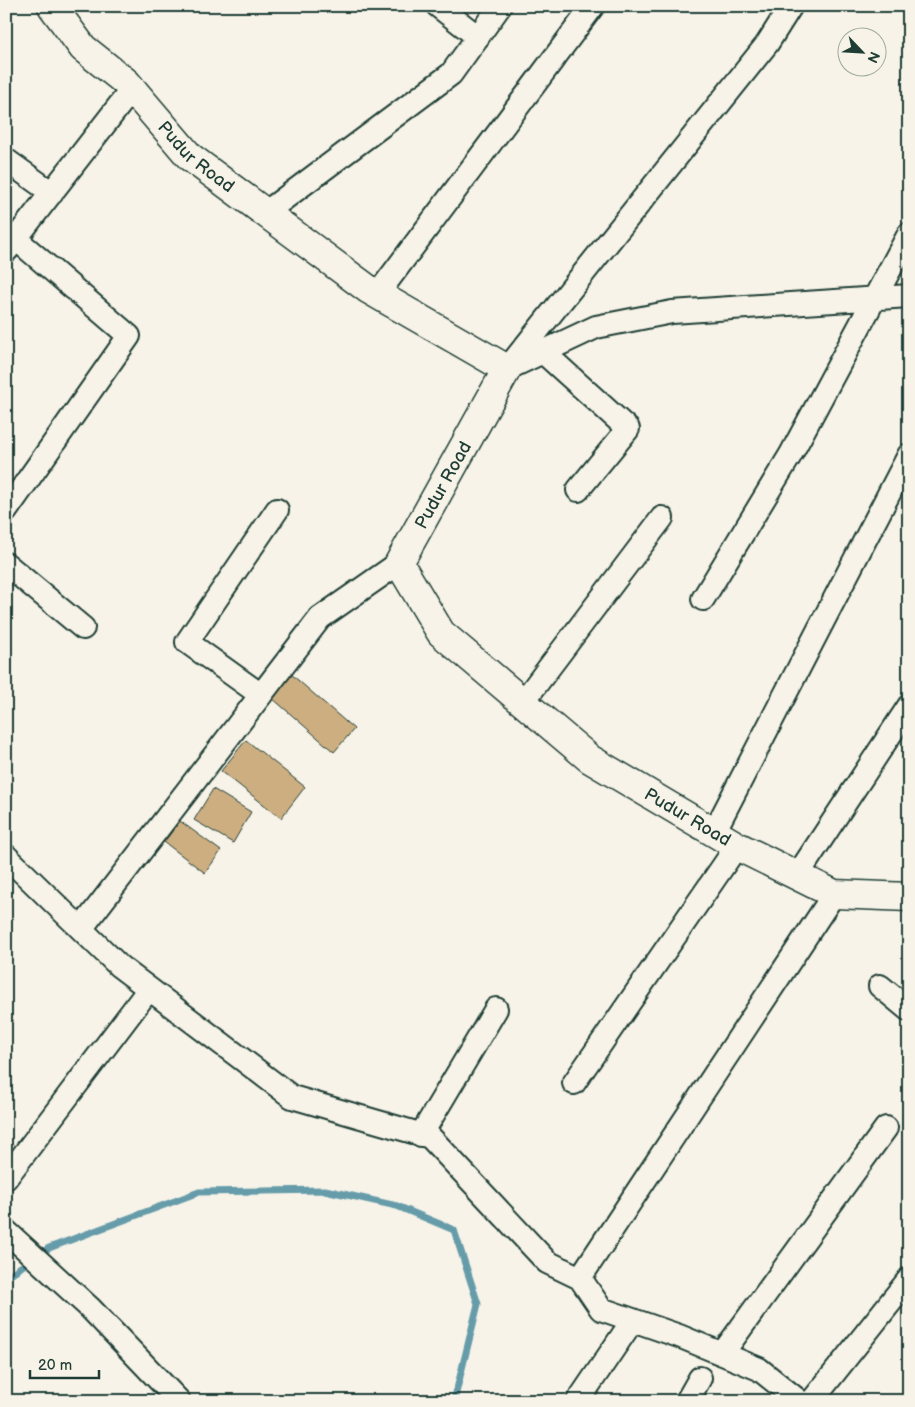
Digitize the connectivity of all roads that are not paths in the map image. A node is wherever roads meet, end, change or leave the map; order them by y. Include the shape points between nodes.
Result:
1 (52, 6) edge
2 (438, 6) edge
3 (500, 6) edge
4 (593, 6) edge
5 (791, 6) edge
6 (478, 37) junction
7 (132, 89) junction
8 (6, 160) edge
9 (52, 193) junction
10 (265, 213) junction
11 (909, 234) edge
12 (11, 245) edge
13 (377, 295) junction
14 (909, 296) edge
15 (876, 297) junction
16 (543, 352) junction
17 (507, 369) junction
18 (909, 455) edge
19 (578, 490) dead end
20 (277, 510) dead end
21 (6, 511) edge
22 (662, 518) dead end
23 (399, 563) junction
24 (6, 564) edge
25 (703, 599) dead end
26 (83, 628) dead end
27 (261, 695) junction
28 (523, 702) junction
29 (909, 706) edge
30 (714, 832) junction
31 (737, 846) junction
32 (6, 856) edge
33 (797, 876) junction
34 (834, 894) junction
35 (909, 897) edge
36 (81, 929) junction
37 (880, 986) dead end
38 (149, 989) junction
39 (496, 1009) dead end
40 (909, 1010) edge
41 (574, 1083) dead end
42 (886, 1128) dead end
43 (421, 1135) junction
44 (6, 1178) edge
45 (6, 1231) edge
46 (580, 1278) junction
47 (909, 1279) edge
48 (632, 1320) junction
49 (722, 1354) junction
50 (700, 1378) dead end
51 (179, 1401) edge
52 (578, 1401) edge
53 (687, 1401) edge
54 (799, 1401) edge
55 (812, 1401) edge

1 - 7 street, Pudur Road via 83,48
2 - 6 street
3 - 6 street
4 - 13 street
5 - 17 street via 767,44
6 - 10 street via 451,74
7 - 9 street
7 - 10 street, Pudur Road via 190,157
8 - 9 street
9 - 12 street
10 - 13 street, Pudur Road
11 - 15 street
12 - 21 street via 129,336
13 - 17 street, Pudur Road
14 - 15 street
15 - 16 street via 672,312 596,327
15 - 25 street via 791,454
16 - 17 street
16 - 19 street via 628,429
17 - 23 street, Pudur Road
18 - 30 street
20 - 27 street via 187,642
22 - 28 street
23 - 27 street via 320,618
23 - 28 street, Pudur Road via 441,632
24 - 26 street
27 - 36 street
28 - 30 street, Pudur Road via 590,759
29 - 33 street
30 - 31 street, Pudur Road
31 - 33 street, Pudur Road
31 - 41 street
32 - 36 street
33 - 34 street, Pudur Road
34 - 35 street, Pudur Road
34 - 46 street
36 - 38 street via 119,966
37 - 40 street
38 - 43 street via 292,1097
38 - 44 street
39 - 43 street
42 - 49 street
43 - 46 street via 430,1137 547,1262
45 - 51 street via 90,1308
46 - 48 street via 602,1309
47 - 55 street
48 - 49 street
48 - 52 street
49 - 54 street via 759,1369
50 - 53 street

